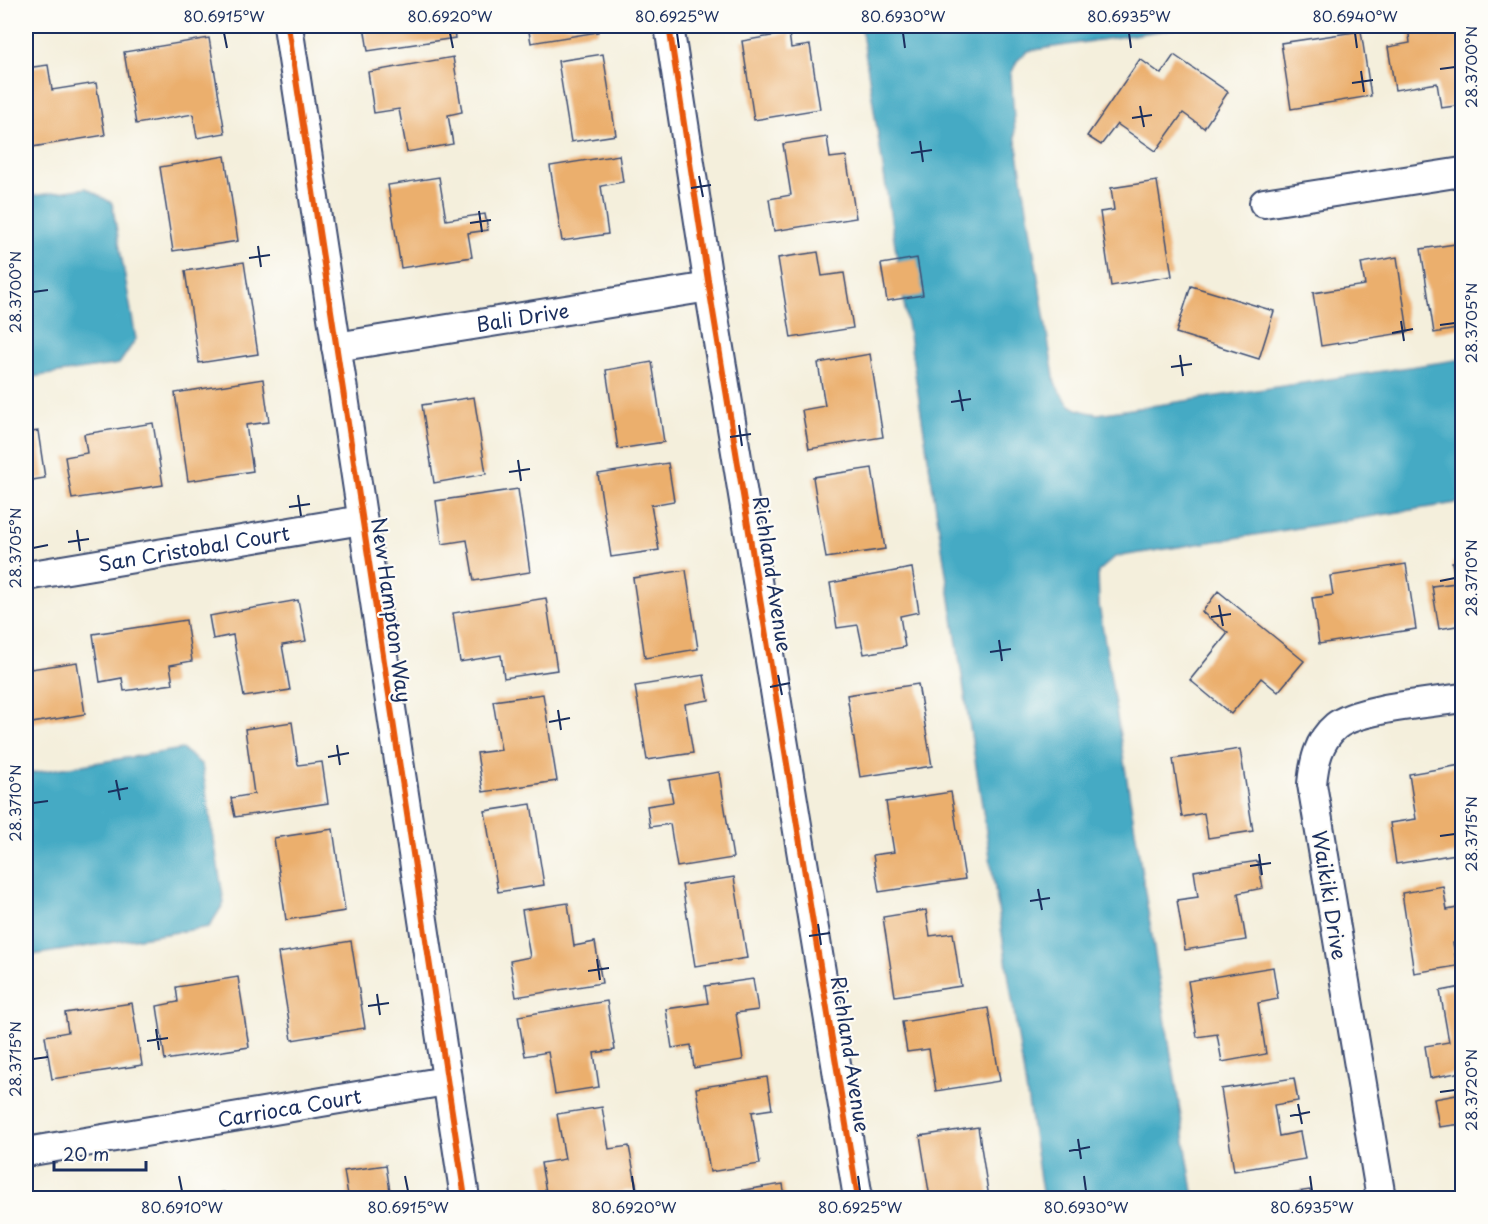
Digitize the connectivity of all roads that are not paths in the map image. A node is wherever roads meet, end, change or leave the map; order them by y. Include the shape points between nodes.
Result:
1 (288, 26) edge
2 (669, 26) edge
3 (1462, 172) edge
4 (1264, 203) dead end
5 (709, 287) junction
6 (336, 347) junction
7 (362, 520) junction
8 (26, 576) edge
9 (1462, 698) edge
10 (446, 1081) junction
11 (26, 1152) edge
12 (465, 1198) edge
13 (858, 1198) edge
14 (1381, 1198) edge

1 - 6 street, New Hampton Way
2 - 5 street, Richland Avenue
3 - 4 street
5 - 6 street, Bali Drive
5 - 13 street, Richland Avenue
6 - 7 street, New Hampton Way
7 - 8 street, San Cristobal Court
7 - 10 street, New Hampton Way
9 - 14 street, Waikiki Drive via 1357,715 1336,726 1321,744 1314,763 1312,784
10 - 11 street, Carrioca Court
10 - 12 street, New Hampton Way

